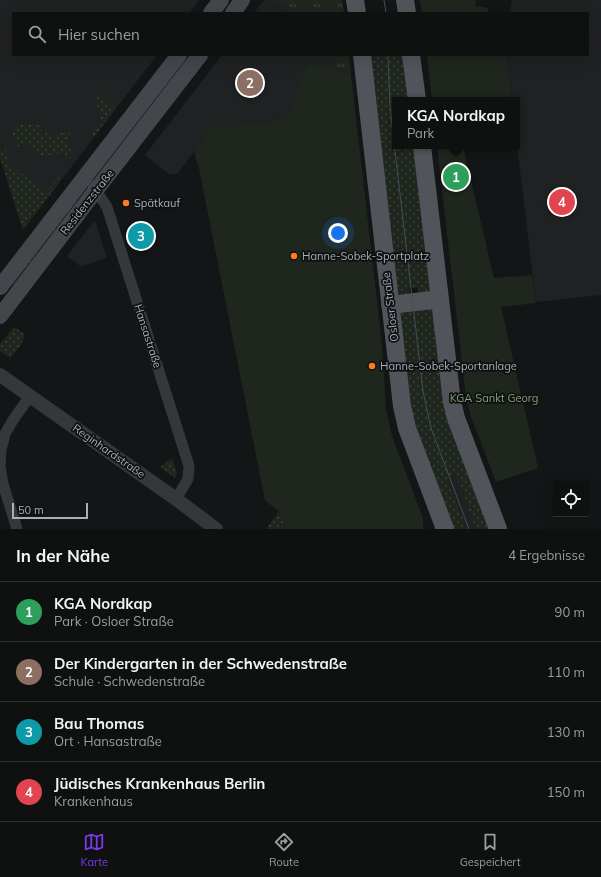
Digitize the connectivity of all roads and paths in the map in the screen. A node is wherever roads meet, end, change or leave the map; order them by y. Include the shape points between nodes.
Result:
1 (221, 0) edge
2 (242, 0) edge
3 (355, 0) edge
4 (405, 0) edge
5 (212, 12) edge
6 (234, 12) edge
7 (357, 12) edge
8 (406, 12) edge
9 (178, 56) edge
10 (199, 56) edge
11 (362, 56) edge
12 (411, 56) edge
13 (417, 97) edge
14 (422, 149) edge
15 (86, 175) junction
16 (96, 190) junction
17 (0, 287) edge
18 (440, 299) junction
19 (390, 305) junction
20 (0, 316) edge
21 (0, 375) edge
22 (30, 396) junction
23 (176, 499) junction
24 (17, 529) edge
25 (216, 529) edge
26 (445, 529) edge
27 (498, 529) edge

1 - 5 main road
2 - 6 main road
3 - 7 main road
4 - 8 main road
9 - 15 main road, Residenzstraße
10 - 16 main road, Residenzstraße
11 - 19 main road, Osloer Straße
12 - 13 main road
14 - 18 main road
15 - 16 street, Hansastraße
15 - 17 main road, Residenzstraße
16 - 20 main road, Residenzstraße
16 - 23 street, Hansastraße via 107,208 189,466 188,479
18 - 19 main road
18 - 27 main road via 454,410
19 - 26 main road, Osloer Straße via 404,418
21 - 22 street, Reginhardstraße
22 - 23 street, Reginhardstraße
22 - 24 street via 5,434 0,466
23 - 25 street, Reginhardstraße

